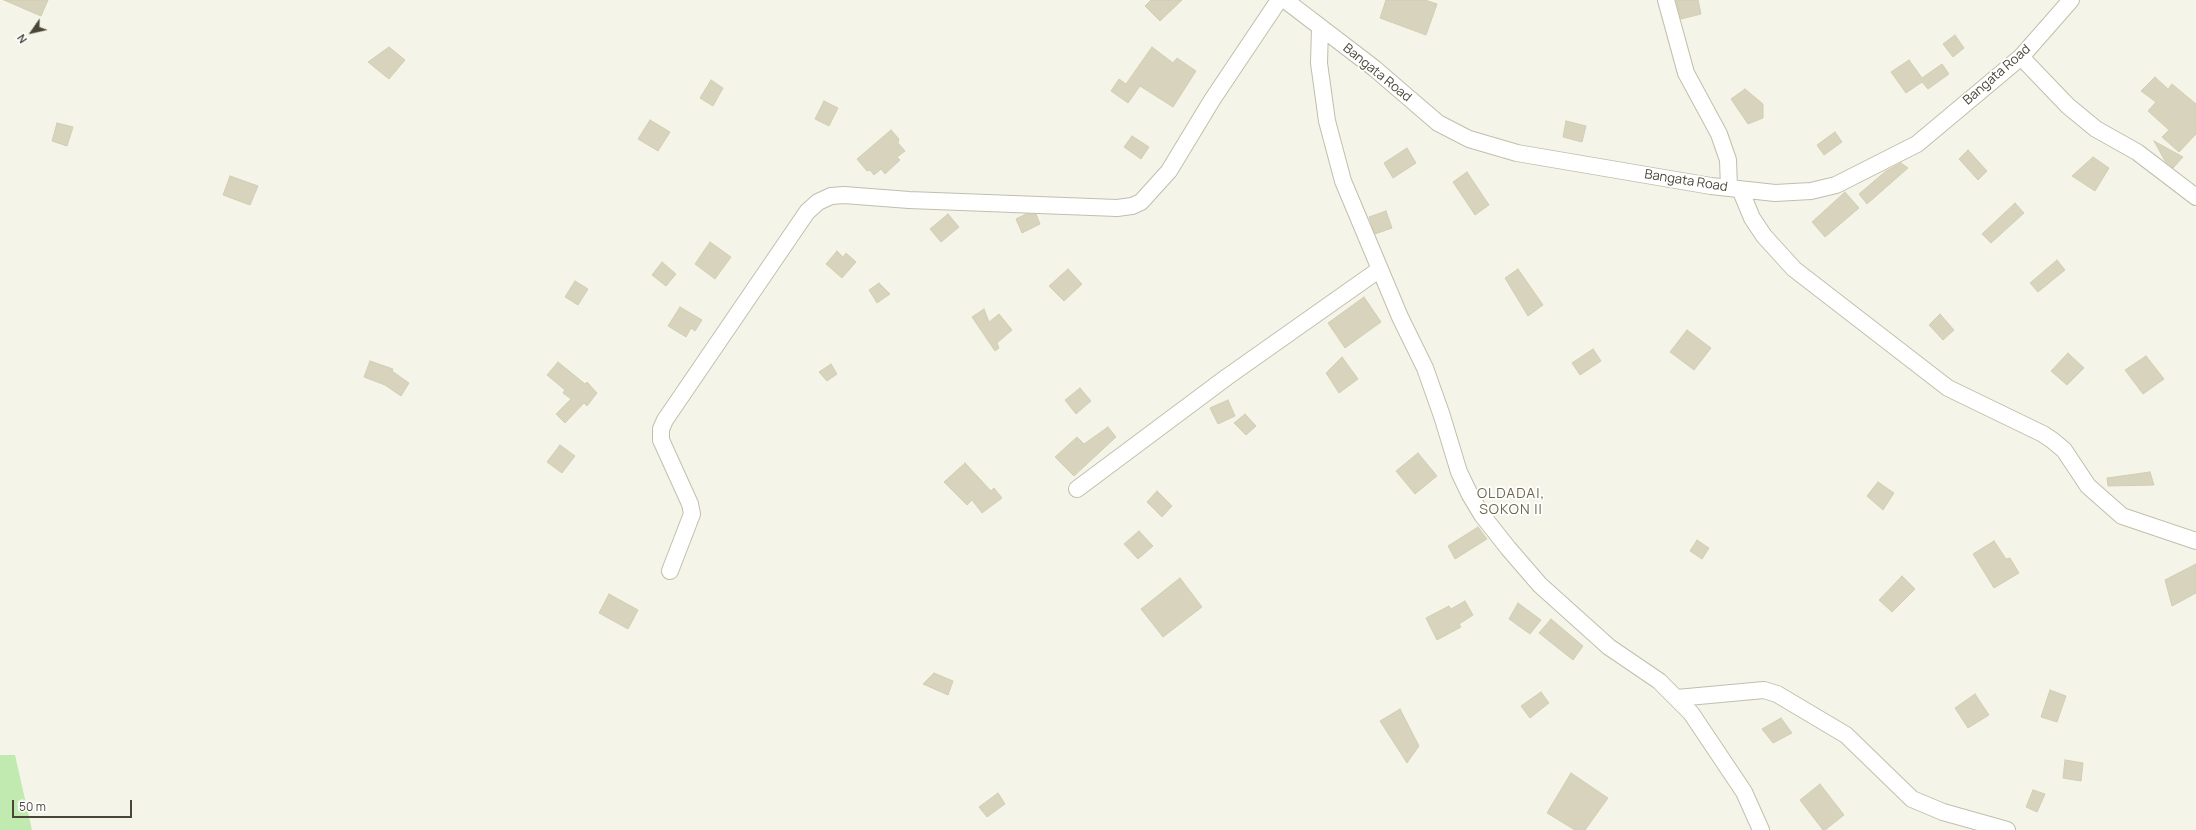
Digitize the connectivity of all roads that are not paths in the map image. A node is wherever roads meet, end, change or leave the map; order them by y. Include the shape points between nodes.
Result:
1 (1278, 0) edge
2 (1285, 0) edge
3 (1666, 0) edge
4 (2071, 0) edge
5 (1320, 28) junction
6 (2021, 57) junction
7 (1735, 189) junction
8 (2196, 197) edge
9 (1380, 269) junction
10 (1077, 490) dead end
11 (2196, 541) edge
12 (670, 571) dead end
13 (1677, 698) junction
14 (1760, 830) edge
15 (2007, 830) edge

1 - 12 street via 1169,171 1141,202 1132,206 1109,208 844,195 831,196 818,202 807,212 661,429 661,440 690,504 692,514
2 - 5 street, Bangata Road
3 - 7 street via 1686,72 1719,134
4 - 6 street, Bangata Road
5 - 7 street, Bangata Road via 1374,68 1438,123 1469,139 1517,152
5 - 9 street via 1319,63 1327,121 1343,181
6 - 7 street, Bangata Road via 1917,144 1865,171 1836,184 1811,191 1775,193
6 - 8 street via 2068,106 2096,129 2137,152
7 - 11 street via 1760,230 1794,269 1948,388 2052,440 2064,450 2088,486 2122,516
9 - 10 street via 1227,378
9 - 13 street via 1424,368 1459,472 1482,515 1540,585 1609,647 1659,681
13 - 14 street via 1700,726 1744,792
13 - 15 street via 1764,690 1777,694 1846,735 1912,799 1943,812

